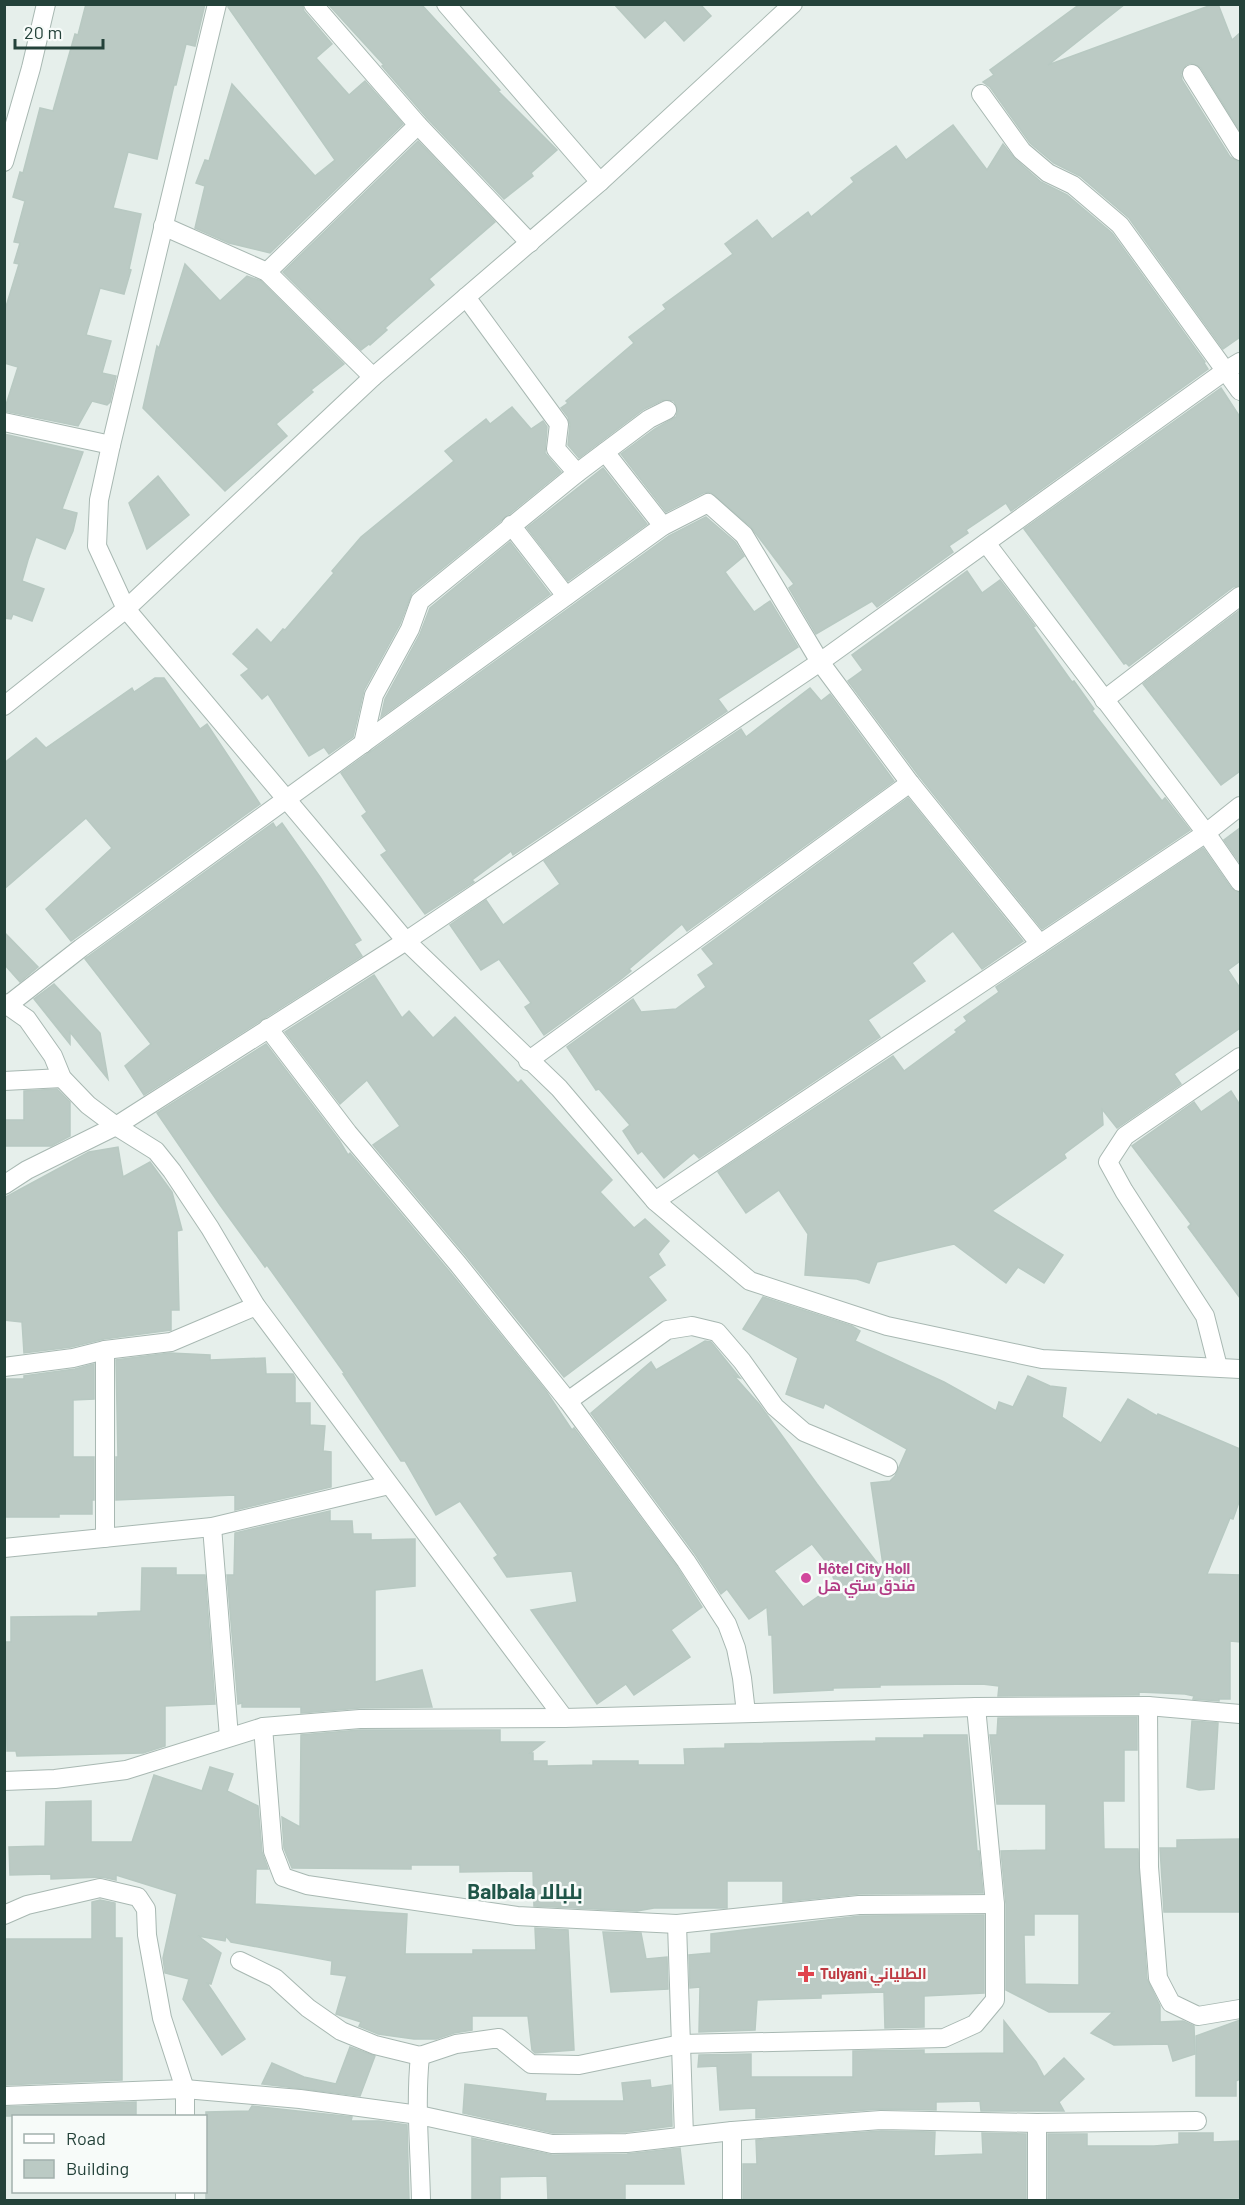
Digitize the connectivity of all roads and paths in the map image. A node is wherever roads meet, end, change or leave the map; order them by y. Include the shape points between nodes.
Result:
1 (46, 4) edge
2 (217, 4) edge
3 (313, 4) edge
4 (446, 4) edge
5 (793, 4) edge
6 (1192, 74) dead end
7 (981, 94) dead end
8 (418, 125) junction
9 (1240, 151) edge
10 (4, 162) edge
11 (600, 182) junction
12 (163, 226) junction
13 (530, 243) junction
14 (267, 272) junction
15 (466, 297) junction
16 (1233, 367) edge
17 (373, 377) junction
18 (1240, 391) edge
19 (667, 410) dead end
20 (4, 422) edge
21 (111, 445) junction
22 (605, 452) junction
23 (577, 472) junction
24 (511, 525) junction
25 (663, 526) junction
26 (986, 543) junction
27 (566, 596) junction
28 (1240, 596) edge
29 (126, 609) junction
30 (820, 662) junction
31 (1104, 700) junction
32 (4, 706) edge
33 (363, 744) junction
34 (910, 783) junction
35 (287, 798) junction
36 (1240, 806) edge
37 (1206, 833) junction
38 (1240, 882) edge
39 (406, 941) junction
40 (1040, 944) junction
41 (6, 1004) edge
42 (268, 1028) junction
43 (1240, 1057) edge
44 (528, 1061) junction
45 (62, 1078) junction
46 (4, 1081) edge
47 (116, 1126) junction
48 (4, 1185) edge
49 (655, 1201) junction
50 (256, 1306) junction
51 (105, 1350) junction
52 (4, 1367) edge
53 (1218, 1367) junction
54 (1240, 1369) edge
55 (568, 1401) junction
56 (888, 1467) dead end
57 (389, 1485) junction
58 (212, 1527) junction
59 (105, 1538) junction
60 (4, 1548) edge
61 (1148, 1706) junction
62 (976, 1707) junction
63 (746, 1713) junction
64 (1240, 1714) edge
65 (564, 1718) junction
66 (263, 1727) junction
67 (229, 1737) junction
68 (4, 1781) edge
69 (995, 1904) junction
70 (4, 1915) edge
71 (676, 1924) junction
72 (240, 1960) dead end
73 (1240, 2009) edge
74 (681, 2044) junction
75 (420, 2056) junction
76 (184, 2089) junction
77 (4, 2096) edge
78 (184, 2115) edge
79 (419, 2115) junction
80 (1197, 2121) dead end
81 (1037, 2123) junction
82 (732, 2131) junction
83 (684, 2136) junction
84 (422, 2200) edge
85 (732, 2200) edge
86 (1037, 2200) edge

1 - 10 street
2 - 12 street
3 - 8 street
4 - 11 street
5 - 11 street
6 - 9 street
7 - 16 street via 1022,151 1048,173 1073,185 1120,225
8 - 13 street
8 - 14 street
11 - 13 street
12 - 14 street
12 - 21 street
13 - 15 street
14 - 17 street
15 - 17 street
15 - 23 street via 559,424 556,449
16 - 18 street
16 - 26 street
17 - 29 street
19 - 22 street
20 - 21 street
21 - 29 street via 99,500 97,546
22 - 23 street
22 - 25 street
23 - 24 street
24 - 27 street
24 - 33 street via 420,601 410,629 374,695
25 - 27 street
25 - 30 street via 708,503 744,535
26 - 30 street
26 - 31 street
27 - 33 street
28 - 31 street
29 - 32 street
29 - 35 street
30 - 34 street
30 - 39 street
31 - 37 street
33 - 35 street
34 - 40 street
34 - 44 street
35 - 39 street
35 - 41 street
36 - 37 street
37 - 38 street
37 - 40 street
39 - 42 street
39 - 44 street
40 - 49 street
41 - 45 street via 27,1019 53,1056
42 - 47 street
42 - 55 street via 348,1133
43 - 53 street via 1125,1136 1108,1162 1204,1316
44 - 49 street via 559,1088
45 - 46 street
45 - 47 street
47 - 48 street
47 - 50 street via 156,1151 172,1171
49 - 53 street via 750,1281 887,1326 1042,1359
50 - 51 street via 171,1342
50 - 57 street
51 - 52 street
51 - 59 street
53 - 54 street
55 - 56 street via 667,1330 692,1326 717,1332 775,1407 804,1432
55 - 63 street via 686,1561 727,1624 736,1648
57 - 58 street
57 - 65 street
58 - 59 street
58 - 67 street
59 - 60 street
61 - 62 street
61 - 64 street
61 - 73 street via 1149,1867 1158,1978 1171,2003 1198,2016
62 - 63 street
62 - 69 street
63 - 65 street
65 - 66 street via 360,1719
66 - 67 street
66 - 71 street via 273,1851 283,1877 318,1886 517,1916
67 - 68 street via 126,1770
69 - 71 street via 859,1905
69 - 74 street via 995,2000 975,2024 944,2038
70 - 76 street via 27,1905 100,1888 138,1897 146,1909 162,2018
71 - 74 street
72 - 75 street via 275,1978 341,2031 375,2045
74 - 75 street via 579,2065 531,2064 499,2037 456,2044
74 - 83 street
75 - 79 street via 416,2093
76 - 77 street
76 - 78 street
76 - 79 street
79 - 83 street via 552,2144 627,2143
79 - 84 street
80 - 81 street
81 - 82 street via 881,2120
81 - 86 street
82 - 83 street
82 - 85 street

